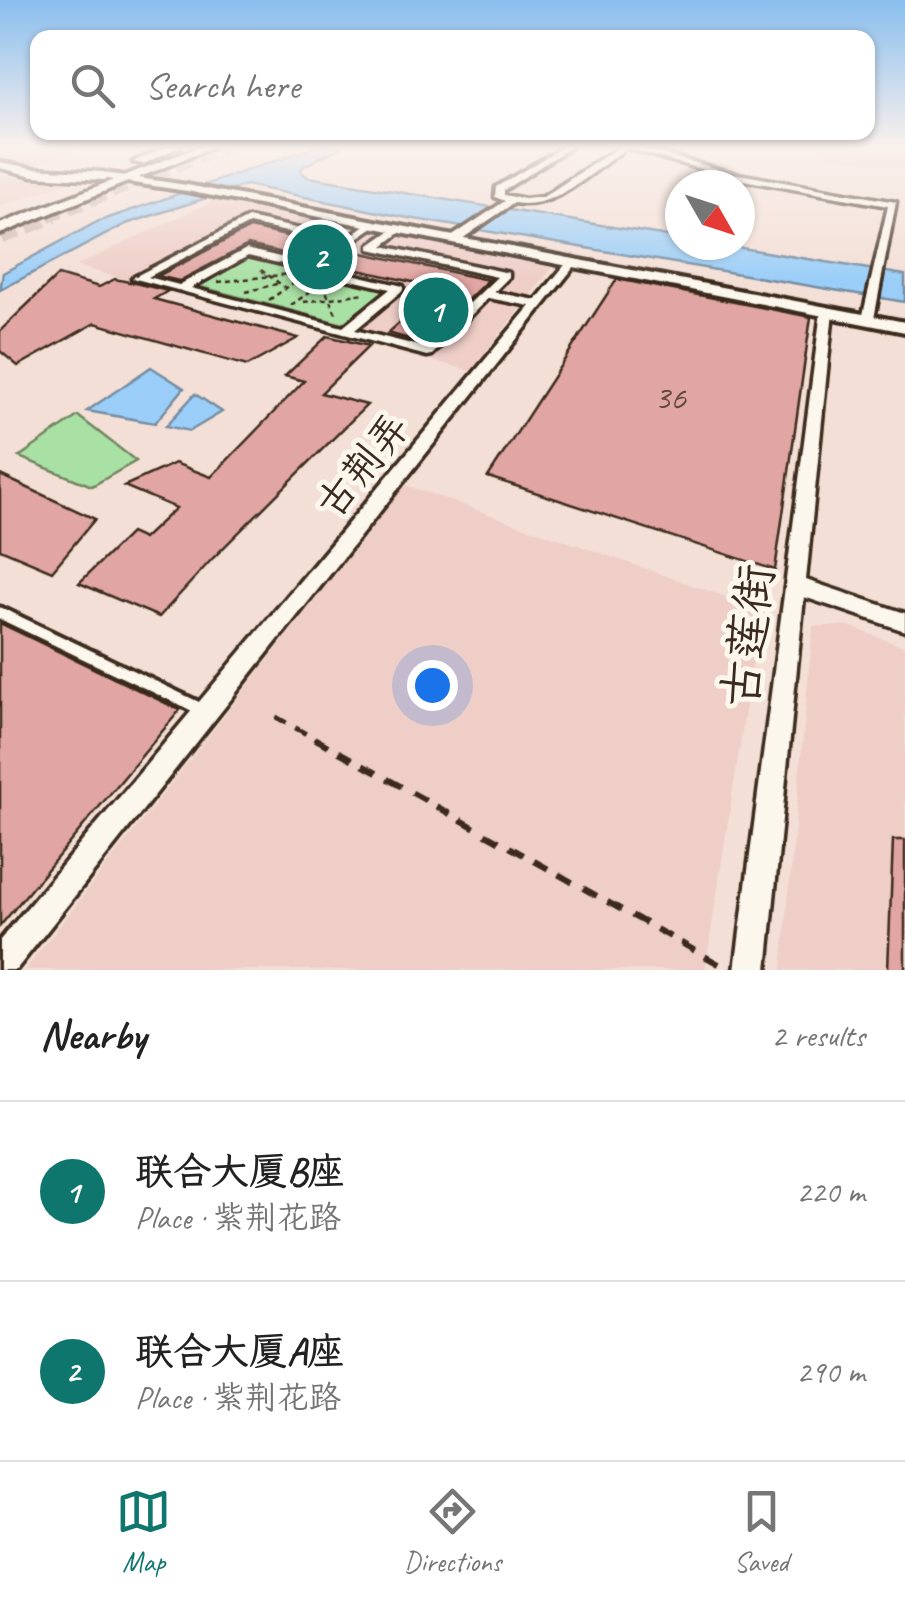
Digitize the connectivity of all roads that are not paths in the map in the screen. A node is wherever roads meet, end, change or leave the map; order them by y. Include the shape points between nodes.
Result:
1 (64, 191) tunnel mouth
2 (95, 191) edge
3 (204, 191) edge
4 (499, 191) edge
5 (559, 191) edge
6 (822, 191) edge
7 (512, 199) junction
8 (0, 216) edge
9 (374, 224) junction
10 (0, 229) edge
11 (400, 229) junction
12 (454, 239) junction
13 (348, 242) junction
14 (374, 247) junction
15 (574, 262) junction
16 (181, 289) junction
17 (485, 294) junction
18 (538, 304) junction
19 (826, 311) junction
20 (868, 320) junction
21 (905, 326) edge
22 (346, 331) junction
23 (795, 585) junction
24 (0, 613) edge
25 (905, 622) edge
26 (206, 712) junction
27 (0, 965) edge
28 (751, 970) edge

1 - 8 main road
2 - 10 main road
3 - 9 street
4 - 7 street
5 - 7 street via 546,200
6 - 20 street via 893,204
7 - 12 street
9 - 11 street
9 - 13 street
11 - 12 street
11 - 14 street
12 - 15 street
13 - 14 street
13 - 16 street via 248,221 138,278
14 - 17 street via 504,274
15 - 18 street, 古荆弄
15 - 19 street
16 - 22 street
16 - 22 street via 246,252 399,288
17 - 18 street
17 - 22 street via 427,352
18 - 26 street, 古荆弄
19 - 20 street
19 - 23 street, 古莲街
20 - 21 street
23 - 25 street
23 - 28 street, 古莲街
24 - 26 lane
26 - 27 street, 古荆弄

